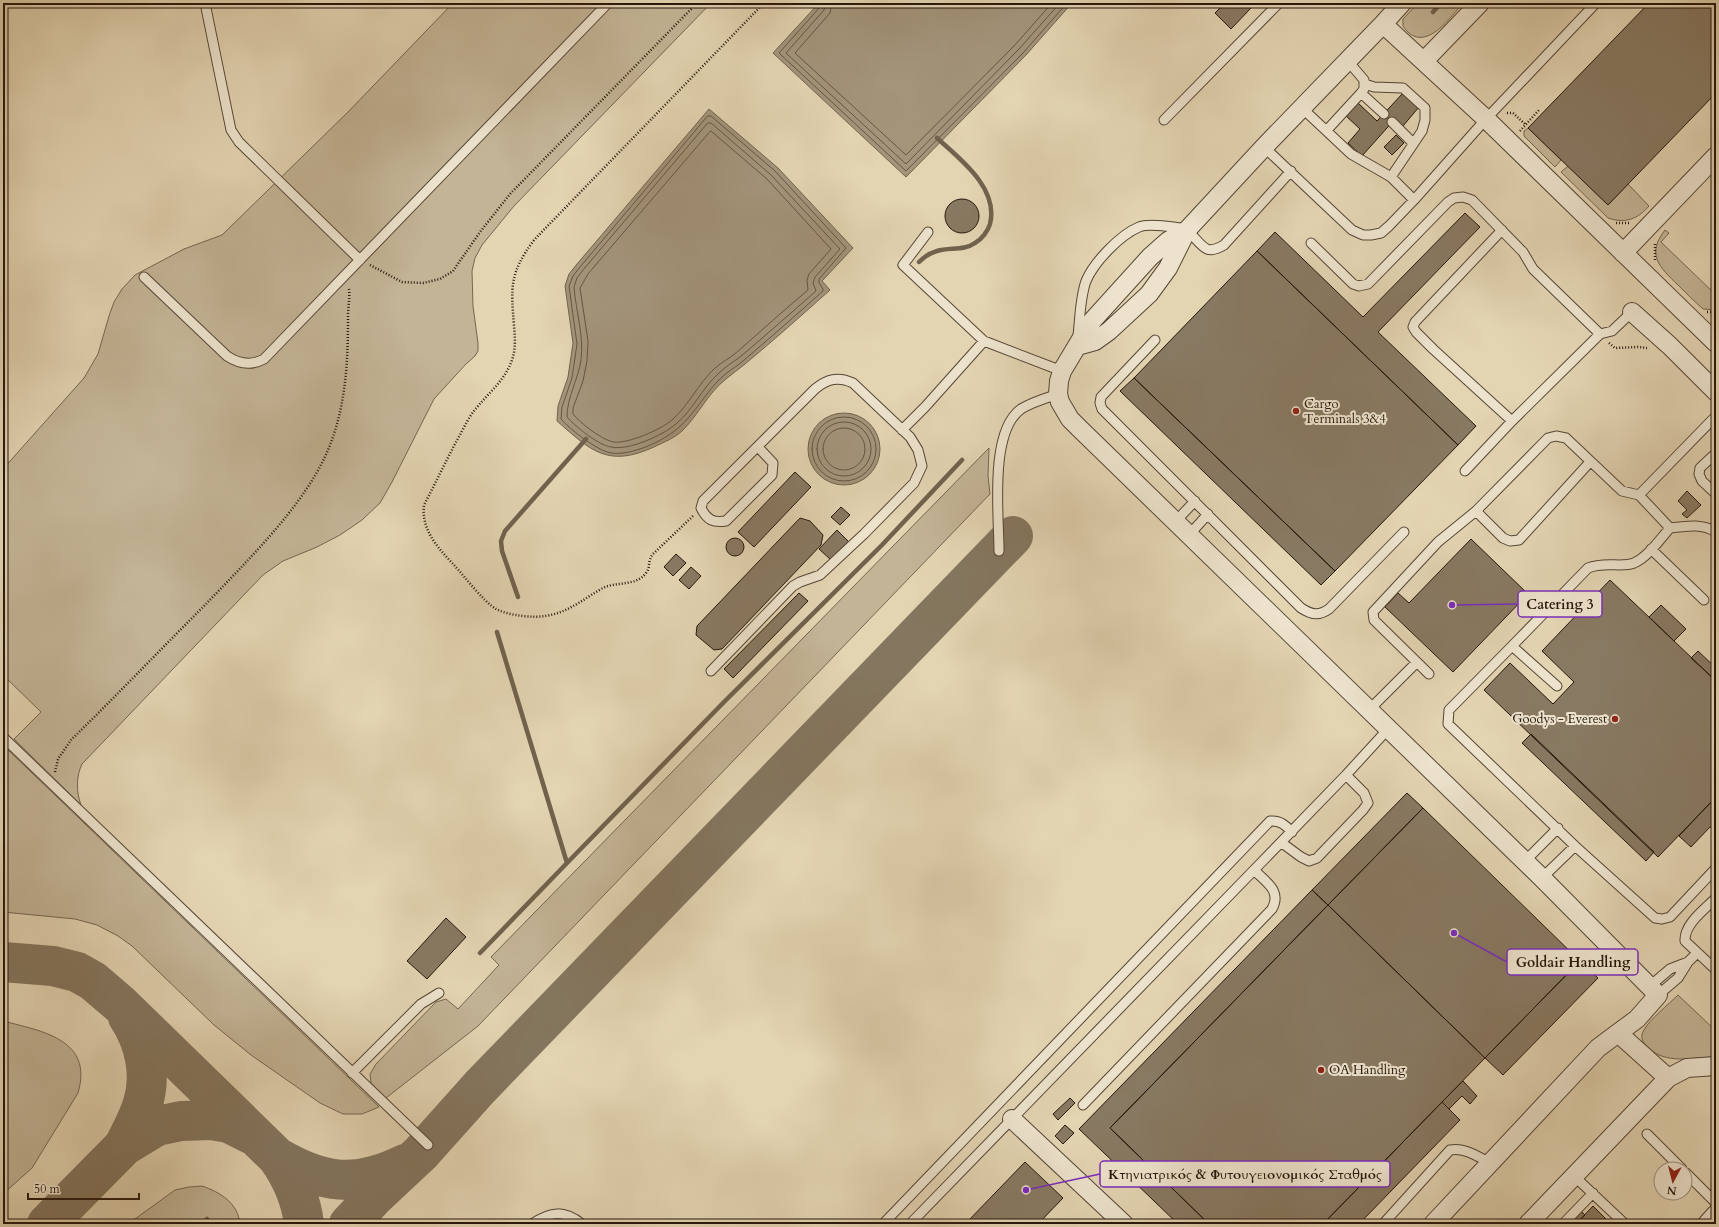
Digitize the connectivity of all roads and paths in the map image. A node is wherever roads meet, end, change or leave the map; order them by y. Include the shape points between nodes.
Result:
1 (205, 3) edge
2 (608, 3) edge
3 (697, 3) edge
4 (764, 3) edge
5 (1279, 3) edge
6 (1402, 3) edge
7 (1480, 3) edge
8 (1596, 3) edge
9 (1383, 24) junction
10 (1347, 60) junction
11 (1424, 61) junction
12 (1365, 84) junction
13 (1361, 93) junction
14 (1498, 106) junction
15 (1302, 108) junction
16 (1539, 110) dead end
17 (1384, 114) dead end
18 (1486, 119) junction
19 (1164, 120) dead end
20 (1392, 122) dead end
21 (1526, 125) junction
22 (1326, 130) junction
23 (1521, 136) dead end
24 (1413, 143) junction
25 (1264, 147) junction
26 (1716, 156) edge
27 (1291, 172) junction
28 (1391, 176) junction
29 (1414, 200) junction
30 (1635, 221) dead end
31 (1614, 223) dead end
32 (1187, 230) junction
33 (1502, 230) junction
34 (928, 232) dead end
35 (1657, 237) dead end
36 (1311, 243) dead end
37 (1623, 253) junction
38 (360, 260) junction
39 (1655, 263) dead end
40 (345, 274) junction
41 (144, 277) dead end
42 (1702, 311) dead end
43 (1632, 312) joint
44 (1716, 312) edge
45 (1600, 334) junction
46 (1714, 337) edge
47 (1155, 340) dead end
48 (984, 341) junction
49 (1077, 346) junction
50 (1652, 350) dead end
51 (1062, 371) junction
52 (1716, 392) edge
53 (1058, 394) junction
54 (1716, 416) edge
55 (1512, 421) junction
56 (902, 430) junction
57 (758, 447) junction
58 (1716, 453) edge
59 (1590, 462) junction
60 (1465, 471) dead end
61 (1716, 494) edge
62 (1640, 495) junction
63 (1195, 501) junction
64 (701, 508) junction
65 (1476, 511) junction
66 (1208, 514) junction
67 (1175, 522) junction
68 (1670, 528) junction
69 (1404, 532) dead end
70 (1716, 532) edge
71 (1189, 535) junction
72 (1651, 549) junction
73 (999, 551) dead end
74 (1704, 600) dead end
75 (1512, 646) junction
76 (1417, 662) junction
77 (711, 671) dead end
78 (1429, 674) dead end
79 (1557, 686) dead end
80 (1369, 710) junction
81 (1389, 728) junction
82 (4, 738) edge
83 (1346, 775) junction
84 (51, 784) junction
85 (1558, 828) junction
86 (1292, 832) junction
87 (1282, 842) junction
88 (1575, 846) junction
89 (1524, 862) junction
90 (1716, 868) edge
91 (1254, 870) junction
92 (1542, 878) junction
93 (1716, 898) edge
94 (1697, 953) junction
95 (1716, 970) edge
96 (1654, 991) junction
97 (439, 993) dead end
98 (1618, 1033) junction
99 (1716, 1066) edge
100 (352, 1073) junction
101 (1668, 1078) junction
102 (1083, 1106) dead end
103 (1012, 1118) junction
104 (1647, 1134) dead end
105 (428, 1145) dead end
106 (1674, 1161) edge
107 (1491, 1163) junction
108 (1574, 1176) junction
109 (1693, 1180) edge
110 (1593, 1193) junction
111 (1716, 1203) edge
112 (1716, 1214) edge
113 (532, 1224) edge
114 (582, 1224) edge
115 (883, 1224) edge
116 (910, 1224) edge
117 (1124, 1224) edge
118 (1383, 1224) edge
119 (1433, 1224) edge
120 (1528, 1224) edge
121 (1563, 1224) edge
122 (1625, 1224) edge
123 (1707, 1224) edge

1 - 38 lane via 231,130 239,142
2 - 38 lane
3 - 38 path via 510,194 453,271 440,279 423,283 402,282
4 - 64 path via 534,240 525,253 512,283 515,341 513,359 505,374 474,410 424,505 423,515 439,549 496,609 543,617 573,607 603,587 639,579 646,574 649,559 653,554
5 - 19 lane
6 - 9 street
7 - 11 street
8 - 14 lane
9 - 10 street
9 - 11 street
10 - 12 lane
10 - 15 street
11 - 18 street
12 - 13 lane
12 - 24 lane via 1374,87 1403,88 1424,108 1424,125
13 - 17 lane
13 - 22 lane
14 - 18 lane
14 - 21 path
15 - 22 lane
15 - 25 street
16 - 21 path
18 - 29 lane
18 - 37 street
20 - 24 lane
21 - 23 path via 1520,131
22 - 28 lane via 1351,154
24 - 28 lane
25 - 27 lane
25 - 32 street
26 - 37 street
27 - 29 lane via 1352,230 1363,235 1381,233
27 - 32 lane via 1224,245 1215,250 1208,250
28 - 29 lane
30 - 31 path
32 - 49 street via 1168,240 1137,271 1092,321
32 - 49 street via 1168,268 1149,294 1109,331 1095,341
32 - 49 lane via 1140,226 1120,238 1094,266 1086,281
33 - 36 lane via 1472,200 1454,198 1368,284 1359,286 1353,284
33 - 45 lane via 1523,252 1534,269
33 - 55 lane via 1413,327 1433,349
34 - 48 lane via 903,265
35 - 39 path
37 - 46 street
38 - 40 lane
40 - 41 lane via 270,354 258,362 249,363 235,361 227,356
40 - 84 path via 349,293 345,390 339,421 328,450 312,480 293,507 239,570 71,740 58,759
42 - 44 path
43 - 45 lane via 1612,331
43 - 52 street
45 - 50 path via 1615,348 1638,347
45 - 55 lane
47 - 63 lane via 1101,397 1100,403 1102,409
48 - 51 lane
48 - 56 lane
49 - 51 street
51 - 53 street
53 - 67 street via 1070,419
53 - 73 lane via 1020,410 1010,420 1005,431 998,462
54 - 62 lane
55 - 60 lane
56 - 57 lane via 853,383 836,378 815,389
56 - 77 lane via 910,437 921,457 922,466 914,483 820,575 793,586
57 - 64 lane via 703,500
57 - 64 lane via 773,464 772,474 726,521 711,521
58 - 61 lane via 1700,468 1699,474 1702,481
59 - 62 lane via 1622,491
59 - 65 lane via 1566,438 1548,438
59 - 65 lane via 1519,540 1510,541 1503,538
62 - 68 lane
63 - 66 lane
63 - 67 lane
65 - 76 lane via 1438,542 1373,612 1374,620
66 - 69 lane via 1302,608 1316,615 1329,609
66 - 71 lane
67 - 71 street
68 - 70 lane via 1703,526
68 - 72 lane
71 - 80 street
72 - 74 lane
72 - 75 lane via 1634,563 1598,564 1588,568
75 - 79 lane
75 - 85 lane via 1449,710 1448,724
76 - 78 lane
76 - 80 lane
80 - 81 street
81 - 83 lane
81 - 89 street
82 - 84 lane
83 - 86 lane
83 - 87 lane via 1364,793 1368,803 1363,810 1317,858 1309,860 1301,857
84 - 100 lane
85 - 88 lane
85 - 89 lane
86 - 87 lane
86 - 115 lane via 1283,824 1270,821
87 - 91 lane
88 - 90 lane via 1655,918 1670,917
88 - 92 lane
89 - 92 street
91 - 102 lane via 1274,891 1276,897 1272,909
91 - 103 lane
92 - 96 street
93 - 94 lane via 1685,933 1685,941
94 - 95 lane
94 - 96 lane via 1678,978
96 - 98 street via 1637,1019
97 - 100 lane via 421,1004
98 - 101 street
98 - 107 street via 1598,1048
99 - 101 street via 1687,1068
100 - 105 lane
101 - 108 street
103 - 116 lane
103 - 117 street
104 - 106 lane
107 - 118 lane via 1465,1150 1450,1150
107 - 119 street
108 - 110 lane
108 - 120 street
109 - 111 lane
110 - 121 lane
110 - 122 lane
112 - 123 street
113 - 114 lane via 545,1215 558,1213 572,1216

